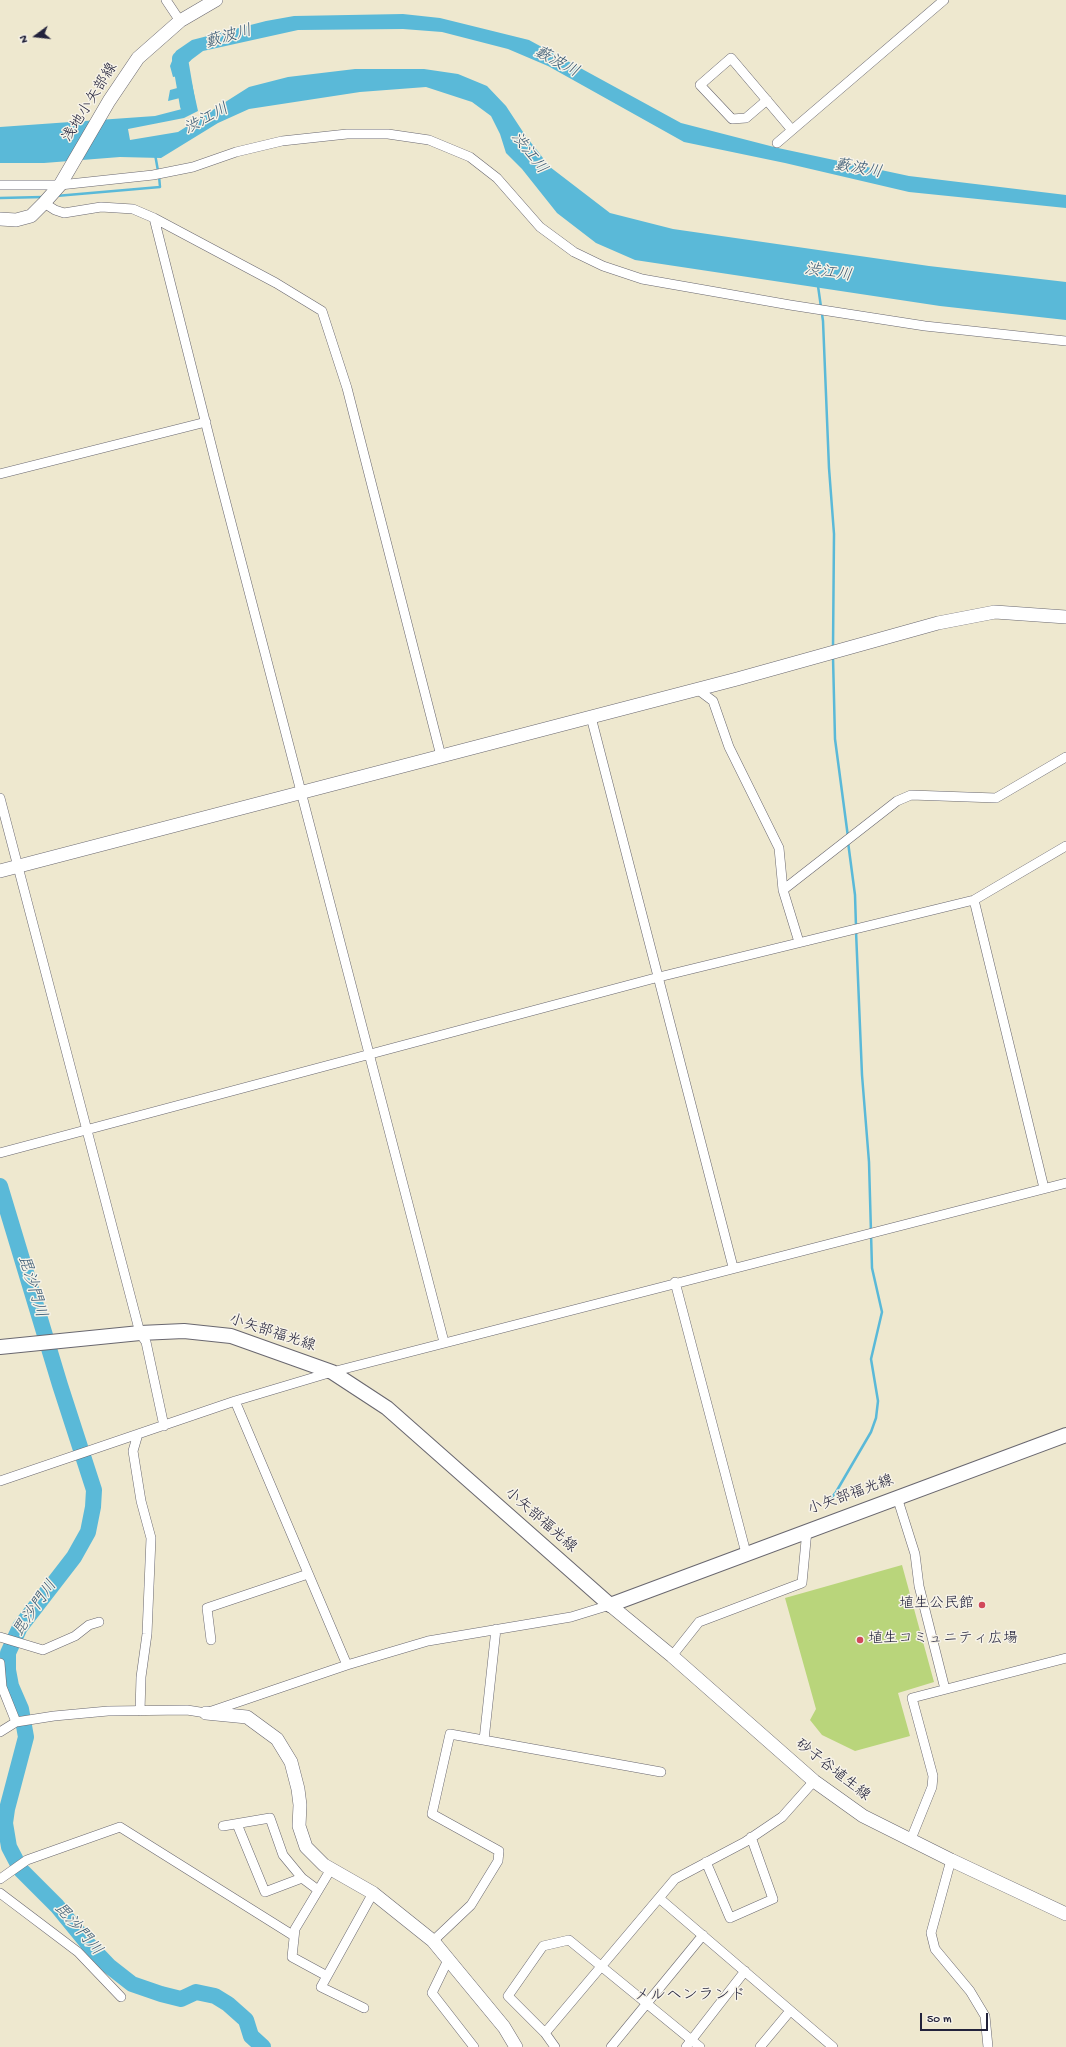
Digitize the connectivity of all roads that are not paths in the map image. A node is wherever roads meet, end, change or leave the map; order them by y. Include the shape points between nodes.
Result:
1 (166, 0) edge
2 (216, 0) edge
3 (944, 0) edge
4 (180, 21) junction
5 (767, 100) junction
6 (792, 130) junction
7 (777, 143) dead end
8 (0, 185) edge
9 (60, 185) junction
10 (44, 203) junction
11 (154, 218) junction
12 (0, 219) edge
13 (1066, 341) edge
14 (206, 422) junction
15 (0, 474) edge
16 (1066, 617) edge
17 (697, 689) junction
18 (591, 717) junction
19 (442, 756) junction
20 (1066, 757) edge
21 (301, 793) junction
22 (0, 798) edge
23 (1066, 846) edge
24 (18, 866) junction
25 (0, 871) edge
26 (783, 890) junction
27 (974, 900) junction
28 (799, 942) junction
29 (659, 977) junction
30 (369, 1056) junction
31 (86, 1132) junction
32 (0, 1153) edge
33 (1066, 1183) edge
34 (1044, 1188) junction
35 (733, 1268) junction
36 (675, 1282) junction
37 (140, 1333) junction
38 (444, 1342) junction
39 (0, 1347) edge
40 (332, 1372) junction
41 (235, 1401) junction
42 (164, 1426) junction
43 (138, 1434) junction
44 (1066, 1435) edge
45 (0, 1481) edge
46 (897, 1497) junction
47 (807, 1530) junction
48 (746, 1553) junction
49 (308, 1574) junction
50 (610, 1605) junction
51 (100, 1622) dead end
52 (496, 1629) junction
53 (0, 1637) edge
54 (211, 1640) dead end
55 (672, 1656) junction
56 (1066, 1658) edge
57 (0, 1663) edge
58 (347, 1664) junction
59 (945, 1689) junction
60 (140, 1711) junction
61 (206, 1713) junction
62 (16, 1722) junction
63 (0, 1732) edge
64 (484, 1740) junction
65 (661, 1772) dead end
66 (814, 1781) junction
67 (237, 1824) junction
68 (223, 1826) dead end
69 (751, 1837) junction
70 (911, 1839) junction
71 (951, 1860) junction
72 (706, 1862) junction
73 (331, 1869) junction
74 (302, 1878) junction
75 (0, 1879) edge
76 (318, 1890) junction
77 (0, 1893) edge
78 (373, 1893) junction
79 (659, 1898) junction
80 (1066, 1914) edge
81 (703, 1935) junction
82 (294, 1936) junction
83 (433, 1941) junction
84 (448, 1960) junction
85 (600, 1967) junction
86 (745, 1971) junction
87 (327, 1976) junction
88 (121, 1997) dead end
89 (647, 2004) junction
90 (364, 2008) dead end
91 (790, 2011) junction
92 (545, 2032) junction
93 (689, 2043) edge
94 (513, 2046) edge
95 (474, 2047) edge
96 (555, 2047) edge
97 (612, 2047) edge
98 (700, 2047) edge
99 (760, 2047) edge
100 (833, 2047) edge
101 (988, 2047) edge

1 - 4 street
2 - 4 street, 浅地小矢部線
3 - 6 street
4 - 9 street, 浅地小矢部線 via 138,58 109,101
5 - 5 street via 731,58 700,85 732,119 746,118
5 - 6 street
6 - 7 street
8 - 9 street
9 - 10 street, 浅地小矢部線
9 - 13 street via 193,167 236,152 282,141 347,134 388,134 429,140 470,157 497,178 540,227 574,252 603,266 642,279 925,326
10 - 11 street via 64,213 101,207 127,208
10 - 12 street, 浅地小矢部線 via 31,216 16,220
11 - 14 street
11 - 19 street via 276,283 322,311 347,388
14 - 15 street
14 - 21 street
16 - 17 street via 995,612 938,624
17 - 18 street
17 - 26 street via 713,700 729,748 779,848
18 - 19 street
18 - 29 street
19 - 21 street
20 - 26 street via 996,798 911,795 897,801
21 - 24 street
21 - 30 street
22 - 24 street
23 - 27 street
24 - 25 street
24 - 31 street
26 - 28 street
27 - 28 street
27 - 34 street
28 - 29 street
29 - 30 street
29 - 35 street
30 - 31 street
30 - 38 street
31 - 32 street
31 - 37 street
33 - 34 street
34 - 35 street
35 - 36 street
36 - 38 street
36 - 48 street
37 - 39 main road, 小矢部福光線
37 - 40 main road, 小矢部福光線 via 184,1331 231,1336
37 - 42 street via 146,1342
38 - 40 street
40 - 41 street
40 - 50 main road, 小矢部福光線 via 387,1408
41 - 42 street
41 - 49 street
42 - 43 street
43 - 45 street
43 - 60 street via 133,1451 141,1501 151,1538 147,1634 141,1677
44 - 46 main road, 小矢部福光線
46 - 47 main road, 小矢部福光線
46 - 59 street via 915,1554 919,1586
47 - 48 main road, 小矢部福光線
47 - 55 street via 802,1584 699,1622
48 - 50 main road, 小矢部福光線
49 - 54 street via 207,1608
49 - 58 street
50 - 52 street via 571,1617
50 - 55 street, 砂子谷埴生線
51 - 53 street via 89,1625 70,1639 43,1650
52 - 58 street via 428,1641
52 - 64 street
55 - 66 street, 砂子谷埴生線
56 - 59 street
57 - 62 street via 2,1687
58 - 61 street
59 - 70 street via 912,1698 933,1776 932,1787
60 - 61 street via 187,1710
60 - 62 street via 108,1711
61 - 73 street via 247,1717 277,1739 290,1762 298,1788 299,1826 306,1847
62 - 63 street
64 - 65 street
64 - 83 street via 450,1734 432,1814 499,1852 498,1861 471,1905
66 - 69 street via 782,1817
66 - 70 street, 砂子谷埴生線 via 863,1816
67 - 68 street
67 - 74 street via 270,1818 283,1855
67 - 74 street via 265,1892
69 - 72 street
69 - 72 street via 773,1899 730,1918
70 - 71 street, 砂子谷埴生線
71 - 80 street, 砂子谷埴生線
71 - 101 street via 931,1933 935,1949 970,1991 985,2016
72 - 79 street via 675,1879
73 - 76 street
73 - 78 street
74 - 76 street
75 - 82 street via 27,1860 120,1828
76 - 82 street via 295,1929
77 - 88 street via 78,1952
78 - 83 street
78 - 87 street
79 - 81 street
79 - 85 street
81 - 86 street
81 - 89 street
82 - 87 street via 292,1958
83 - 84 street
84 - 94 street via 504,2028
84 - 95 street via 432,1992
85 - 89 street
85 - 92 street
85 - 92 street via 569,1940 543,1946 508,1996
86 - 91 street
86 - 93 street
87 - 90 street via 321,1987
89 - 93 street
89 - 97 street
91 - 99 street
91 - 100 street
92 - 96 street
93 - 98 street

